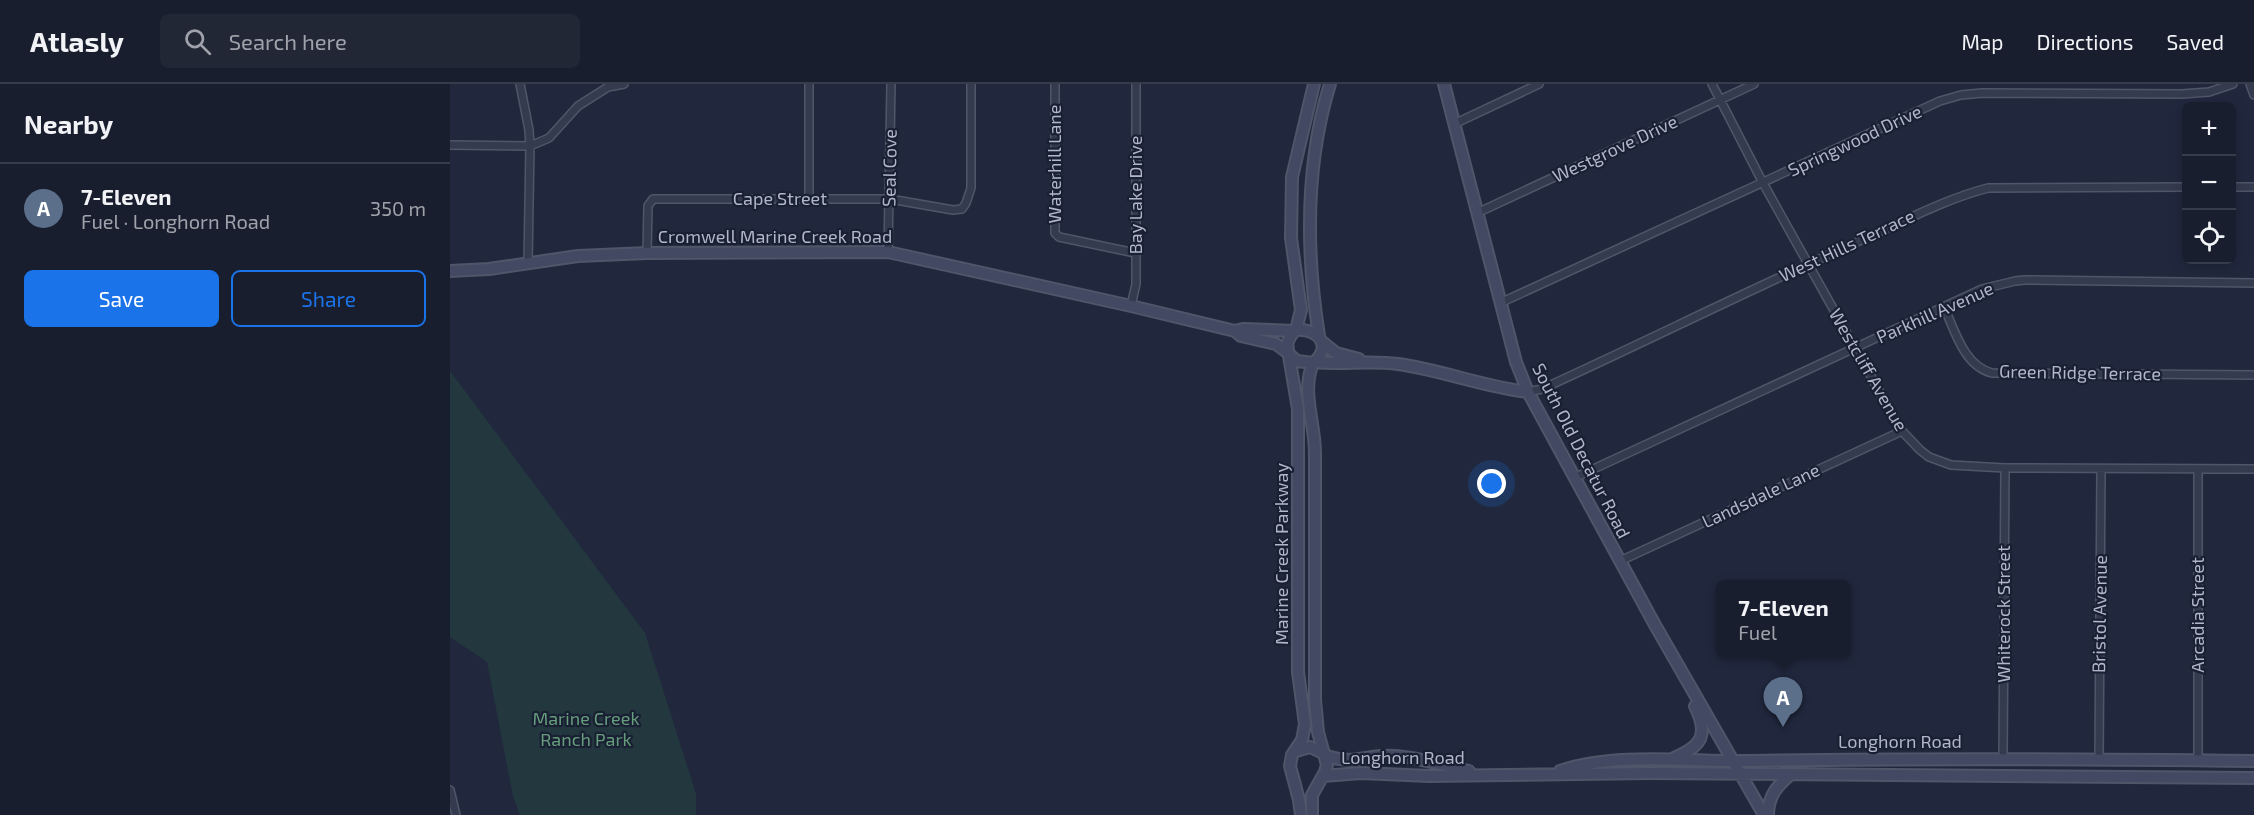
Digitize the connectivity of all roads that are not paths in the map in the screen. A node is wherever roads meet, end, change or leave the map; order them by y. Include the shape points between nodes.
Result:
1 (520, 84) edge
2 (624, 84) edge
3 (809, 84) edge
4 (891, 84) edge
5 (971, 84) edge
6 (1055, 84) edge
7 (1136, 84) edge
8 (1314, 84) edge
9 (1329, 84) edge
10 (1444, 84) edge
11 (1539, 84) edge
12 (1712, 84) edge
13 (1754, 84) edge
14 (2233, 84) edge
15 (2250, 84) edge
16 (608, 85) edge
17 (2254, 95) edge
18 (1720, 99) junction
19 (1454, 124) junction
20 (1301, 133) junction
21 (1316, 138) junction
22 (450, 146) edge
23 (530, 146) junction
24 (1764, 183) junction
25 (2182, 187) edge
26 (2236, 187) edge
27 (2254, 187) edge
28 (809, 199) junction
29 (890, 199) junction
30 (1477, 213) junction
31 (888, 252) junction
32 (1135, 252) junction
33 (647, 253) junction
34 (528, 262) junction
35 (1808, 263) junction
36 (454, 271) edge
37 (2254, 282) edge
38 (1500, 303) junction
39 (1131, 306) junction
40 (1944, 307) junction
41 (1235, 331) junction
42 (1295, 331) junction
43 (1320, 338) junction
44 (1855, 348) junction
45 (1289, 354) junction
46 (1361, 361) junction
47 (1314, 362) junction
48 (2254, 375) edge
49 (1528, 392) junction
50 (1902, 431) junction
51 (2005, 468) junction
52 (2101, 469) junction
53 (2198, 469) junction
54 (2254, 469) edge
55 (1574, 478) junction
56 (1620, 561) junction
57 (1668, 646) junction
58 (1296, 751) junction
59 (1324, 754) junction
60 (1941, 759) junction
61 (2003, 759) junction
62 (1668, 760) junction
63 (2099, 760) junction
64 (2198, 760) junction
65 (1734, 761) junction
66 (2254, 761) edge
67 (1292, 773) junction
68 (1548, 774) junction
69 (1741, 774) junction
70 (1791, 774) junction
71 (1484, 775) junction
72 (1941, 775) junction
73 (2099, 775) junction
74 (1322, 777) junction
75 (2254, 778) edge
76 (450, 790) edge
77 (456, 815) edge
78 (1300, 815) edge
79 (1312, 815) edge
80 (1766, 815) edge

1 - 23 street
2 - 16 street
3 - 28 street
4 - 29 street, Seal Cove
5 - 29 street, Cape Street via 971,188 962,209
6 - 32 street, Waterhill Lane via 1055,233
7 - 32 street, Bay Lake Drive
8 - 20 main road
9 - 21 main road
10 - 19 main road, South Old Decatur Road
11 - 19 street
12 - 18 street, Westcliff Avenue
13 - 18 street, Westgrove Drive
14 - 24 street, Springwood Drive via 2209,92 2182,94 1961,95 1940,101
15 - 17 street
16 - 23 street via 578,106 549,138
18 - 24 street, Westcliff Avenue
18 - 30 street, Westgrove Drive
19 - 30 main road, South Old Decatur Road
20 - 21 main road
20 - 42 main road via 1292,177 1290,216 1301,302
21 - 43 main road via 1311,181 1312,294
22 - 23 street
23 - 34 street
24 - 35 street, Westcliff Avenue
24 - 38 street, Springwood Drive
25 - 35 street, West Hills Terrace via 1988,188 1945,202
26 - 27 street
28 - 29 street, Cape Street
28 - 33 street, Cape Street via 653,199 648,206
29 - 31 street, Seal Cove
30 - 38 main road, South Old Decatur Road
31 - 33 main road, Cromwell Marine Creek Road
31 - 39 main road, Cromwell Marine Creek Road
32 - 39 street, Bay Lake Drive via 1136,284
33 - 34 main road, Cromwell Marine Creek Road
34 - 36 main road, Cromwell Marine Creek Road
35 - 44 street, Westcliff Avenue
35 - 49 street, West Hills Terrace via 1593,366
37 - 40 street, Parkhill Avenue via 2014,281 1982,289
38 - 49 main road, South Old Decatur Road
39 - 41 main road, Cromwell Marine Creek Road
40 - 44 street, Parkhill Avenue
40 - 48 street, Green Ridge Terrace via 1975,366 1992,373
41 - 42 main road, Cromwell Marine Creek Road
41 - 45 main road, Cromwell Marine Creek Road via 1276,344
42 - 43 main road via 1307,330
42 - 45 main road via 1288,341
43 - 46 main road via 1336,353
43 - 47 main road via 1321,354
44 - 50 street, Westcliff Avenue
44 - 55 street, Parkhill Avenue
45 - 47 main road via 1297,361
45 - 58 main road, Marine Creek Parkway via 1298,409 1298,672 1305,724
46 - 47 main road
46 - 49 main road via 1399,364
47 - 59 main road, Marine Creek Parkway via 1307,390 1315,451 1315,700
49 - 55 main road, South Old Decatur Road
50 - 51 street, Westcliff Avenue via 1929,457 1951,465
50 - 56 street, Landsdale Lane
51 - 52 street, Westcliff Avenue
51 - 61 street, Whiterock Street
52 - 53 street, Westcliff Avenue
52 - 63 street, Bristol Avenue
53 - 54 street, Westcliff Avenue
53 - 64 street, Arcadia Street
55 - 56 main road, South Old Decatur Road
56 - 57 main road, South Old Decatur Road
57 - 62 main road via 1703,726 1700,741 1692,750
57 - 65 main road, South Old Decatur Road
58 - 59 main road via 1310,747
58 - 67 main road via 1290,761
59 - 71 main road, Longhorn Road via 1348,761 1395,756
59 - 74 main road via 1327,765
60 - 61 main road, Longhorn Road
60 - 65 main road, Longhorn Road
60 - 72 main road
61 - 63 main road, Longhorn Road
62 - 65 main road, Longhorn Road
62 - 68 main road, Longhorn Road via 1612,761 1572,766
63 - 64 main road, Longhorn Road
63 - 73 main road
64 - 66 main road, Longhorn Road
65 - 69 main road, South Old Decatur Road
67 - 74 main road via 1306,782
67 - 78 main road
68 - 69 main road, Longhorn Road
68 - 71 main road, Longhorn Road
69 - 70 main road, Longhorn Road
69 - 80 main road, South Old Decatur Road
70 - 72 main road, Longhorn Road
70 - 80 main road via 1772,794
71 - 74 main road, Longhorn Road via 1361,773
72 - 73 main road, Longhorn Road
73 - 75 main road, Longhorn Road
74 - 79 main road via 1312,795
76 - 77 street

